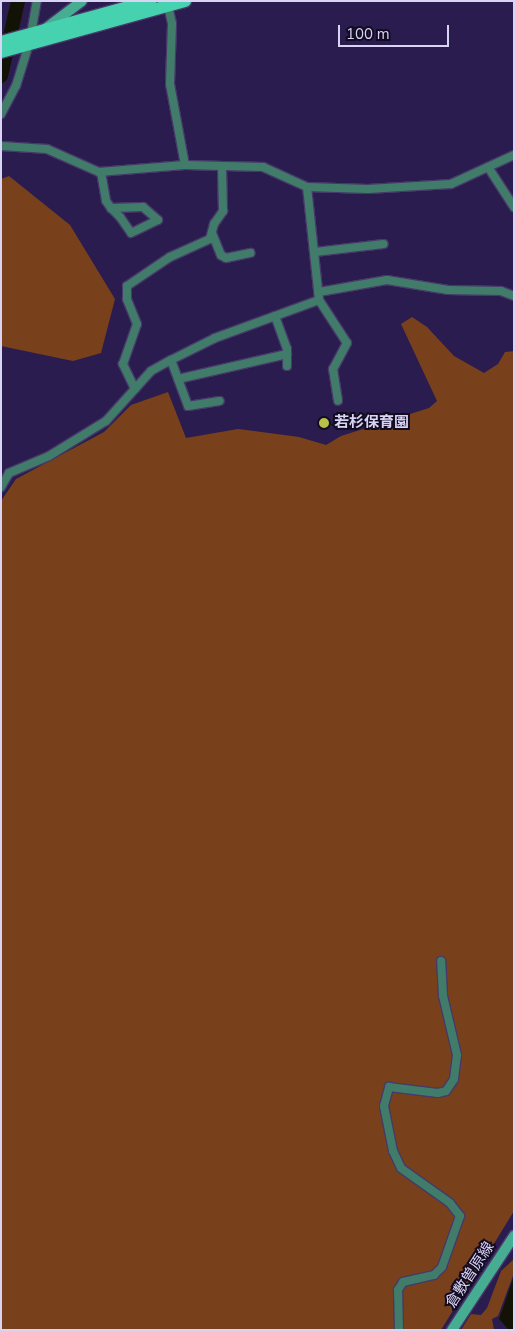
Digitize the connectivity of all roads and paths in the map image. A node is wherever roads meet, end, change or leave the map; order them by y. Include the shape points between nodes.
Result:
1 (38, 1) edge
2 (82, 1) edge
3 (86, 1) edge
4 (186, 1) edge
5 (144, 6) edge
6 (168, 6) junction
7 (89, 18) junction
8 (45, 30) junction
9 (28, 39) junction
10 (1, 42) edge
11 (1, 52) edge
12 (1, 114) edge
13 (1, 146) edge
14 (514, 156) edge
15 (185, 165) junction
16 (222, 166) junction
17 (488, 167) junction
18 (101, 172) junction
19 (307, 187) junction
20 (514, 207) edge
21 (111, 208) junction
22 (212, 233) junction
23 (384, 244) dead end
24 (315, 252) junction
25 (250, 253) dead end
26 (319, 296) junction
27 (514, 296) edge
28 (275, 316) junction
29 (287, 354) junction
30 (171, 360) junction
31 (288, 366) dead end
32 (178, 379) junction
33 (134, 388) junction
34 (338, 400) dead end
35 (220, 401) dead end
36 (1, 487) edge
37 (441, 960) dead end
38 (514, 1236) edge
39 (399, 1330) edge
40 (452, 1330) edge

1 - 9 street
2 - 8 street
3 - 7 street via 85,11
4 - 6 main road
5 - 6 main road
5 - 7 main road
5 - 9 main road
6 - 15 street via 172,24 170,84
7 - 8 main road
8 - 9 main road
9 - 10 main road
9 - 11 main road
9 - 12 street via 16,86
13 - 18 street via 47,149
14 - 17 street
15 - 16 street
15 - 18 street
16 - 19 street via 263,168
16 - 22 street via 223,211
17 - 19 street via 451,184 430,187
17 - 20 street
18 - 21 street via 103,191
19 - 24 street
21 - 21 street via 143,207 158,220 130,233
22 - 25 street via 221,255 226,258
22 - 33 street via 207,242 170,257 127,286 127,299 137,324 123,364
23 - 24 street
24 - 26 street
26 - 27 street via 387,280 448,290 501,291
26 - 28 street
26 - 34 street via 347,343 333,369
28 - 29 street
28 - 30 street via 215,338
29 - 31 street
29 - 32 street
30 - 32 street
30 - 33 street via 151,371
32 - 35 street via 188,406
33 - 36 street via 106,421 49,456 9,473
37 - 39 street via 443,996 457,1055 454,1079 446,1091 438,1094 389,1088 384,1106 401,1168 450,1203 460,1216 442,1267 434,1275 403,1282 398,1290
38 - 40 street, 倉敷曽原線

